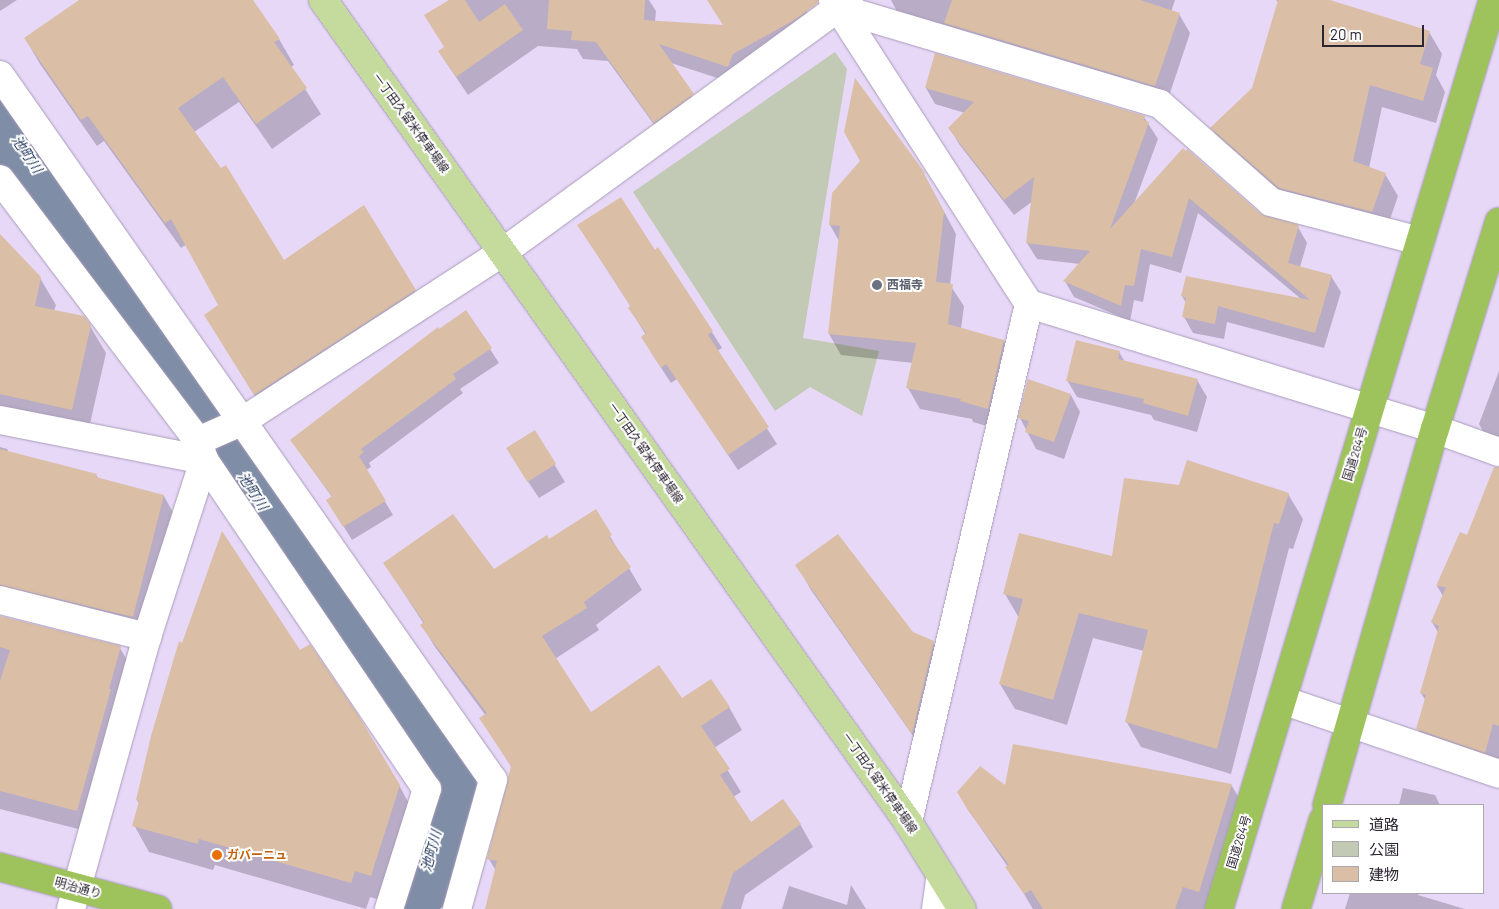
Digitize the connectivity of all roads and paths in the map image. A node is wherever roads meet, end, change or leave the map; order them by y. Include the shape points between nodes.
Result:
1 (323, 0) edge
2 (1493, 0) edge
3 (840, 3) edge
4 (0, 75) edge
5 (0, 179) edge
6 (1499, 222) edge
7 (1420, 241) junction
8 (503, 252) junction
9 (1029, 304) junction
10 (1368, 410) junction
11 (0, 420) edge
12 (241, 422) junction
13 (1435, 430) junction
14 (201, 450) junction
15 (1499, 452) edge
16 (0, 600) edge
17 (147, 638) junction
18 (1282, 700) junction
19 (1352, 724) junction
20 (1499, 774) edge
21 (1327, 804) edge
22 (908, 822) junction
23 (1322, 823) edge
24 (0, 866) edge
25 (941, 875) junction
26 (74, 899) edge
27 (157, 909) edge
28 (389, 909) edge
29 (457, 909) edge
30 (936, 909) edge
31 (962, 909) edge
32 (1219, 909) edge
33 (1296, 909) edge

1 - 8 main road, 一丁田久留米停車場線
2 - 7 highway, 国道264号
3 - 7 street via 1160,104 1271,202
3 - 8 street
3 - 9 street
4 - 12 street
5 - 14 street
6 - 13 highway
7 - 10 highway, 国道264号
8 - 12 street
8 - 22 main road, 一丁田久留米停車場線
9 - 10 street
9 - 22 street
10 - 13 street
10 - 18 highway, 国道264号
11 - 14 street
12 - 14 street
12 - 29 street via 493,780
13 - 15 street
13 - 19 highway
14 - 17 street
14 - 28 street via 428,789
16 - 17 street
17 - 26 street
18 - 19 street
18 - 32 highway, 国道264号
19 - 20 street
19 - 21 highway
22 - 25 main road, 一丁田久留米停車場線
23 - 33 highway
24 - 26 highway, 明治通り
25 - 30 street
25 - 31 main road, 一丁田久留米停車場線
26 - 27 highway, 明治通り

